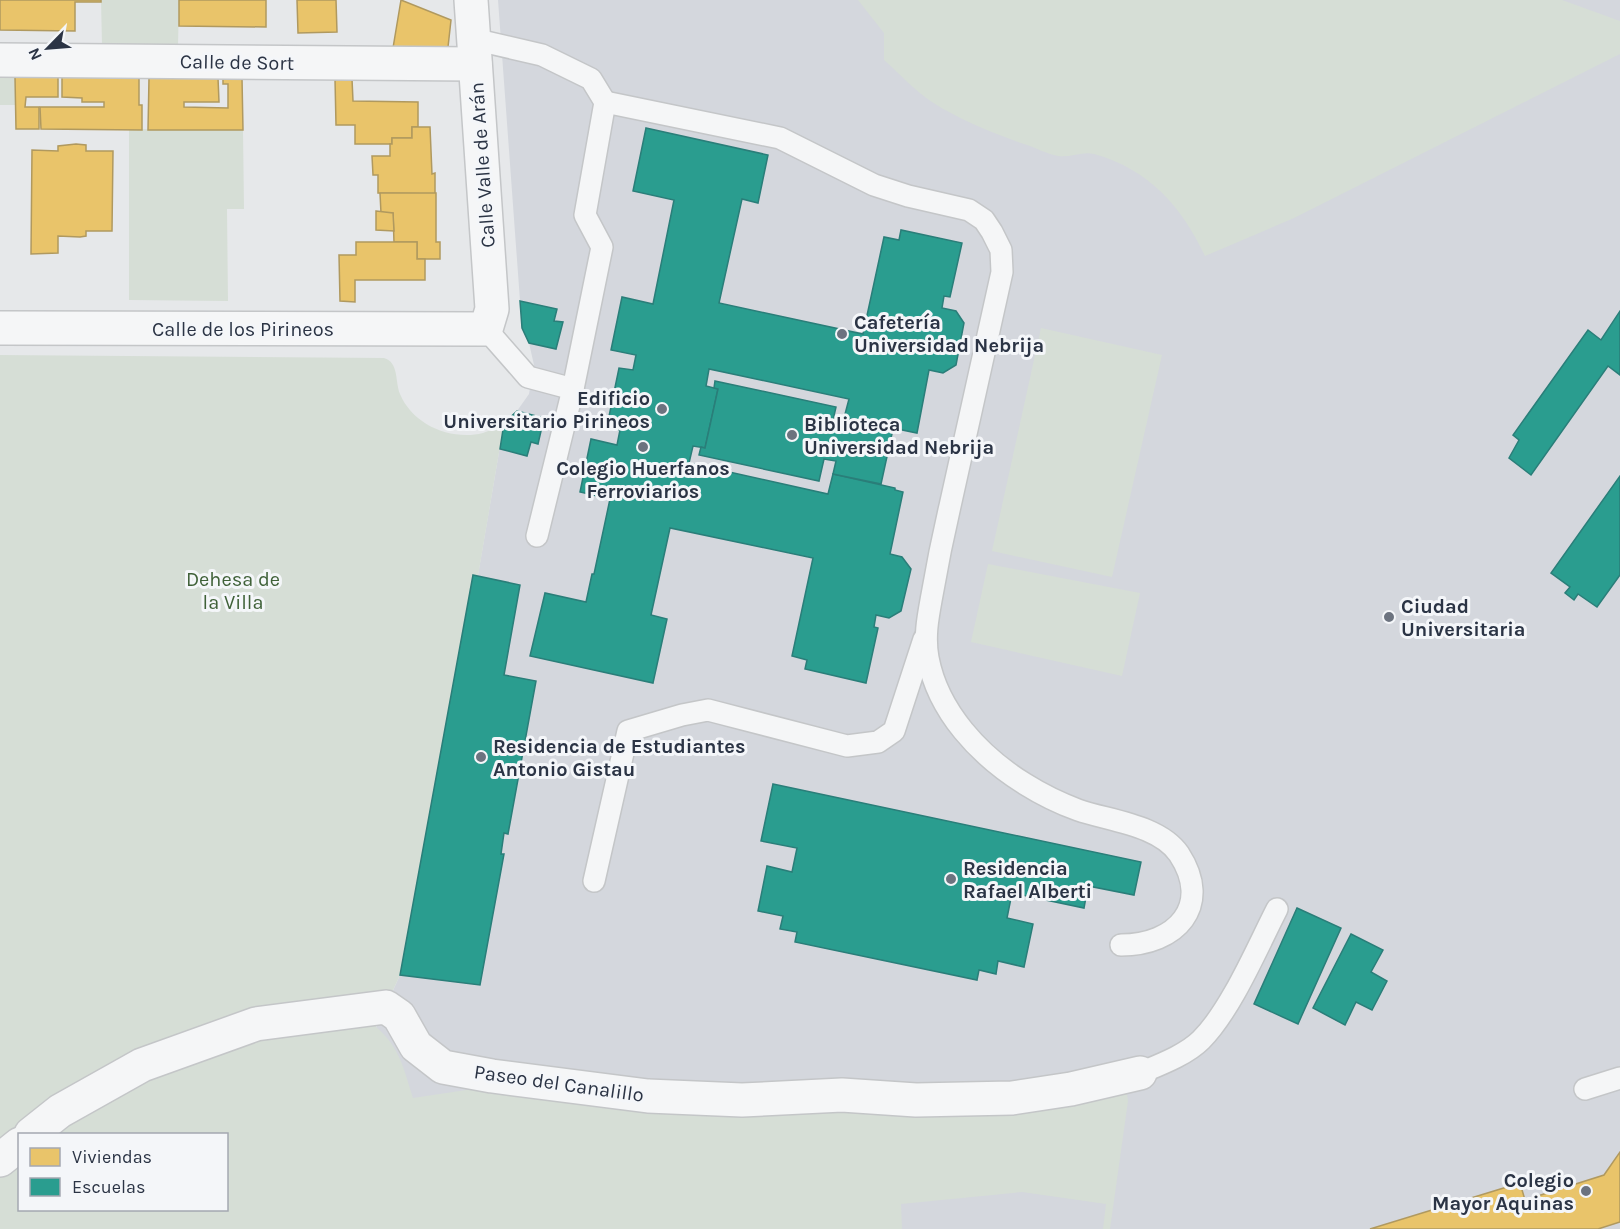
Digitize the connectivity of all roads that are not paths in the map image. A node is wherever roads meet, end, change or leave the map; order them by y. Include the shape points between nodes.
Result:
1 (471, 0) edge
2 (474, 52) junction
3 (0, 60) edge
4 (605, 102) junction
5 (0, 328) edge
6 (486, 329) junction
7 (573, 389) junction
8 (537, 536) dead end
9 (925, 637) junction
10 (594, 881) dead end
11 (1277, 909) dead end
12 (1121, 945) dead end
13 (1140, 1073) joint
14 (1620, 1078) edge
15 (1586, 1089) dead end
16 (32, 1133) edge
17 (18, 1146) edge
18 (0, 1160) edge

1 - 2 street, Calle Valle de Arán
2 - 3 street, Calle de Sort
2 - 4 lane via 542,55 591,79
2 - 6 street, Calle Valle de Arán via 492,309
4 - 7 lane via 585,215 602,247
4 - 9 lane via 780,138 874,185 969,210 984,220 992,232 1001,250 1002,272 938,560
5 - 6 street, Calle de los Pirineos
6 - 7 lane via 528,376
7 - 8 lane
9 - 10 lane via 894,731 878,742 847,746 708,710 628,731
9 - 12 lane via 928,660 945,704 997,766 1078,810 1158,834 1178,852 1192,886 1185,918 1160,939
11 - 13 lane via 1227,1005 1200,1041
13 - 16 street, Paseo del Canalillo via 1012,1098 916,1100 842,1095 742,1100 648,1096 443,1067 416,1046 399,1016 386,1007 256,1024 142,1065 60,1111
14 - 15 lane
17 - 18 street

